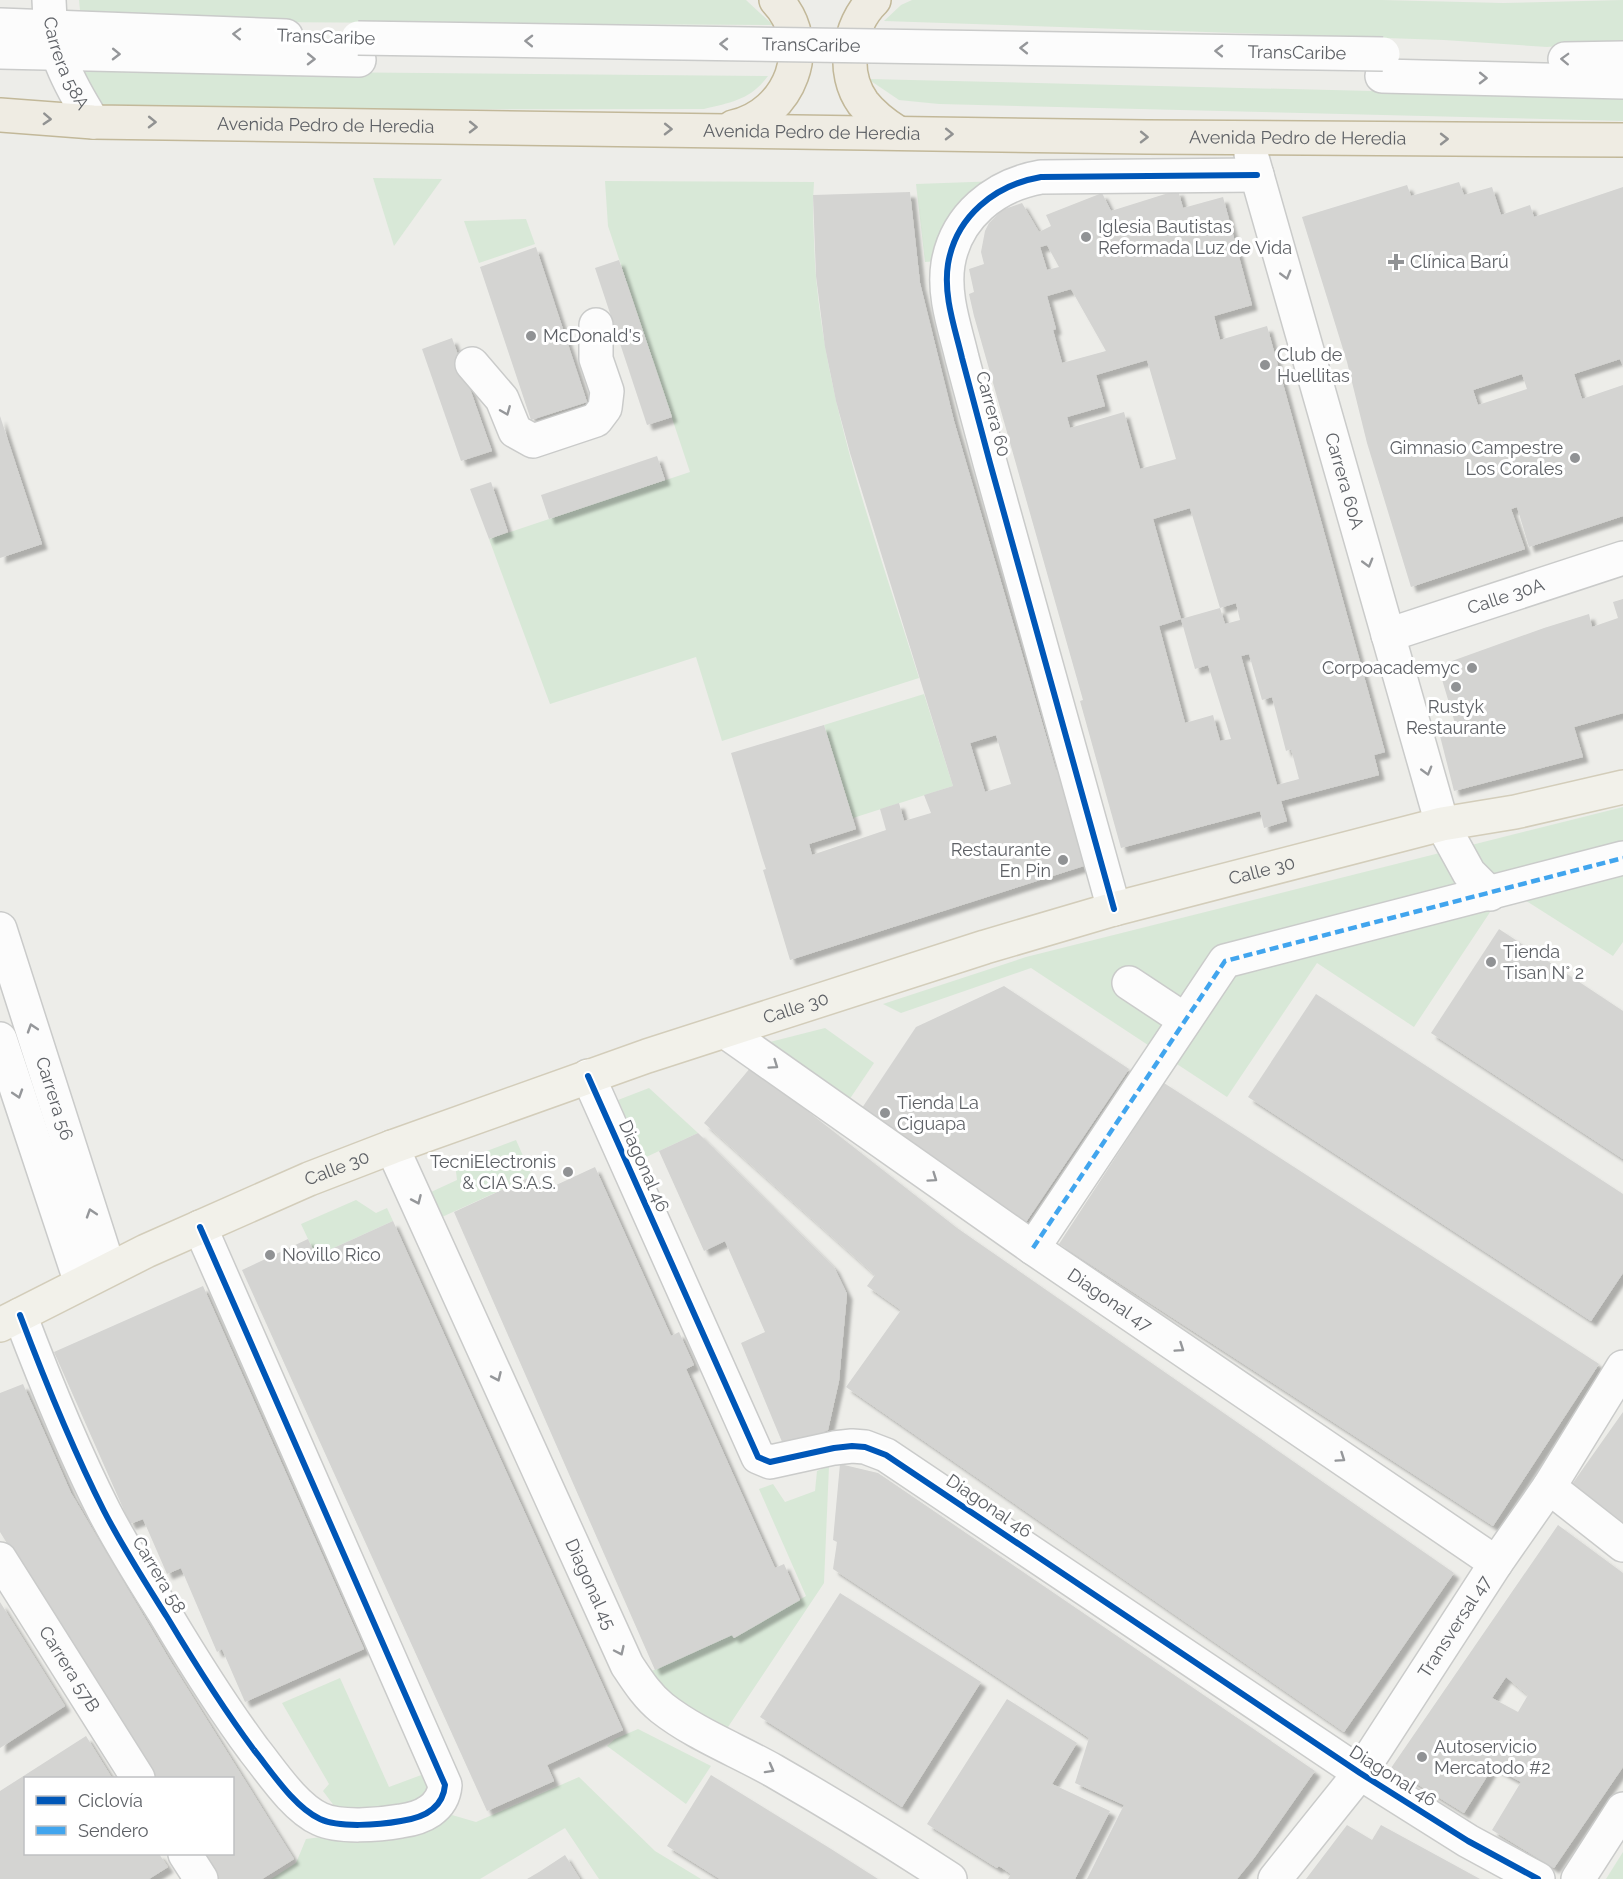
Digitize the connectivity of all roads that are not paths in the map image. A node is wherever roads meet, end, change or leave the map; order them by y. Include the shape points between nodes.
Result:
1 (776, 0) edge
2 (874, 0) edge
3 (0, 25) edge
4 (52, 27) edge
5 (0, 52) edge
6 (1623, 58) edge
7 (1383, 65) junction
8 (1623, 82) edge
9 (0, 115) edge
10 (93, 122) junction
11 (723, 130) junction
12 (898, 133) junction
13 (1246, 138) junction
14 (1623, 140) edge
15 (1257, 175) junction
16 (596, 325) dead end
17 (472, 364) dead end
18 (1623, 558) edge
19 (1388, 635) junction
20 (1623, 787) edge
21 (1442, 824) junction
22 (1623, 858) edge
23 (1490, 894) junction
24 (1114, 909) junction
25 (0, 929) edge
26 (1130, 983) dead end
27 (1185, 1020) junction
28 (726, 1032) junction
29 (0, 1039) edge
30 (588, 1076) junction
31 (392, 1146) junction
32 (200, 1227) junction
33 (1033, 1248) junction
34 (95, 1276) junction
35 (10, 1320) edge
36 (1623, 1367) edge
37 (1548, 1487) junction
38 (1623, 1545) edge
39 (0, 1559) edge
40 (1496, 1563) junction
41 (1360, 1773) junction
42 (137, 1777) edge
43 (1623, 1809) edge
44 (186, 1855) edge
45 (201, 1879) edge
46 (950, 1879) edge
47 (1275, 1879) edge
48 (1538, 1879) edge
49 (1578, 1879) edge

1 - 11 highway via 791,23 796,47 794,71 784,94 768,112 747,124
2 - 12 highway via 866,7 855,30 849,53 852,78 861,101 877,120
3 - 4 street, TransCaribe
4 - 5 street, TransCaribe
4 - 7 street, TransCaribe, bridge via 359,49
4 - 10 street, Carrera 58A via 64,74
6 -> 7 street, TransCaribe
7 -> 8 street, TransCaribe
9 -> 10 highway, Avenida Pedro de Heredia
10 -> 11 highway, Avenida Pedro de Heredia
11 - 12 highway, Avenida Pedro de Heredia
12 -> 13 highway, Avenida Pedro de Heredia
13 -> 14 highway, Avenida Pedro de Heredia
13 - 15 street, Carrera 60A
15 -> 19 street, Carrera 60A
15 - 24 street, Carrera 60 via 1041,177 1021,181 981,204 953,245 948,266 951,314 968,381
17 -> 16 street via 502,399 514,431 533,441 596,420 605,408 607,391 596,359
18 - 19 street, Calle 30A
19 -> 21 street, Carrera 60A
20 - 21 main road, Calle 30
21 - 23 street, Carrera 60A via 1469,873
21 - 24 main road, Calle 30
22 - 23 street
23 - 27 street via 1225,961
24 - 28 main road, Calle 30
34 -> 25 street, Carrera 56
26 - 27 street
27 - 33 street
28 - 30 main road, Calle 30
28 -> 33 street, Diagonal 47
29 -> 34 street, Carrera 56
30 - 31 main road, Calle 30
30 - 41 street, Diagonal 46 via 758,1457 770,1462 852,1446 886,1455
31 - 32 main road, Calle 30
31 -> 46 street, Diagonal 45 via 623,1658 644,1690 687,1724 773,1770
32 - 34 main road, Calle 30
32 - 35 street, Carrera 58 via 445,1785 440,1803 420,1817 362,1825 320,1819 298,1803 280,1782 232,1720 123,1546
33 -> 40 street, Diagonal 47
34 - 35 main road, Calle 30
36 - 37 street, Transversal 47
37 - 38 street
37 - 40 street, Transversal 47
39 - 42 street, Carrera 57B
40 - 41 street, Transversal 47
41 - 47 street, Transversal 47
41 - 48 street, Diagonal 46 via 1468,1841
43 - 49 street
44 - 45 street

